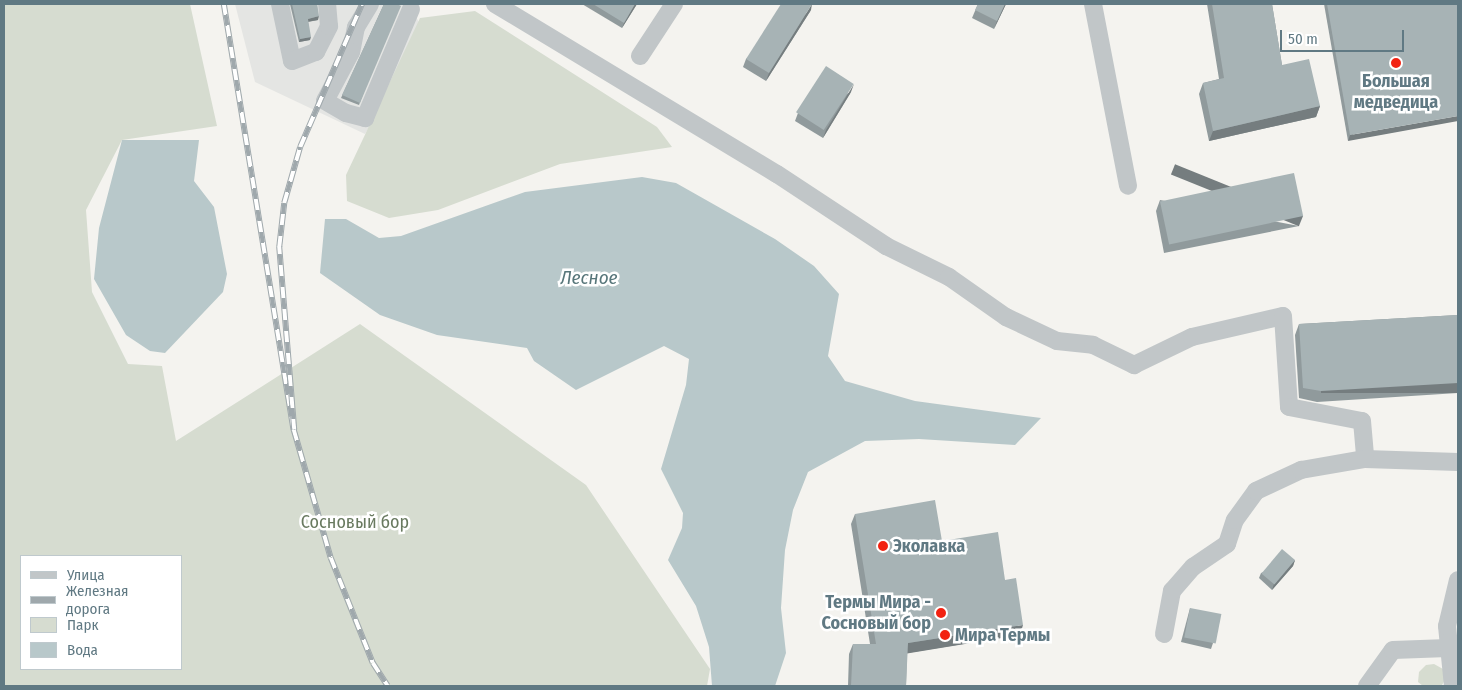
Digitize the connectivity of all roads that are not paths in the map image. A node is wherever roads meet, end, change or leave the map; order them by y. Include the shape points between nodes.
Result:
1 (280, 4) edge
2 (327, 4) edge
3 (370, 4) edge
4 (495, 4) edge
5 (674, 4) edge
6 (1094, 4) edge
7 (413, 6) edge
8 (640, 56) dead end
9 (1128, 186) dead end
10 (1365, 459) junction
11 (1458, 462) edge
12 (1458, 580) edge
13 (1164, 634) dead end
14 (1448, 648) junction
15 (1367, 686) edge
16 (1453, 686) edge

1 - 2 lane via 292,61 316,52 329,26
3 - 7 lane via 356,27 351,52 325,101 346,113 365,118
4 - 10 lane via 777,174 886,246 948,277 1006,317 1057,341 1093,345 1134,365 1192,337 1282,316 1289,407 1362,420
5 - 8 lane
6 - 9 lane
10 - 11 lane
10 - 13 lane via 1301,470 1256,491 1235,520 1227,544 1193,567 1172,591
12 - 14 lane via 1447,626
14 - 15 lane via 1393,650
14 - 16 lane

